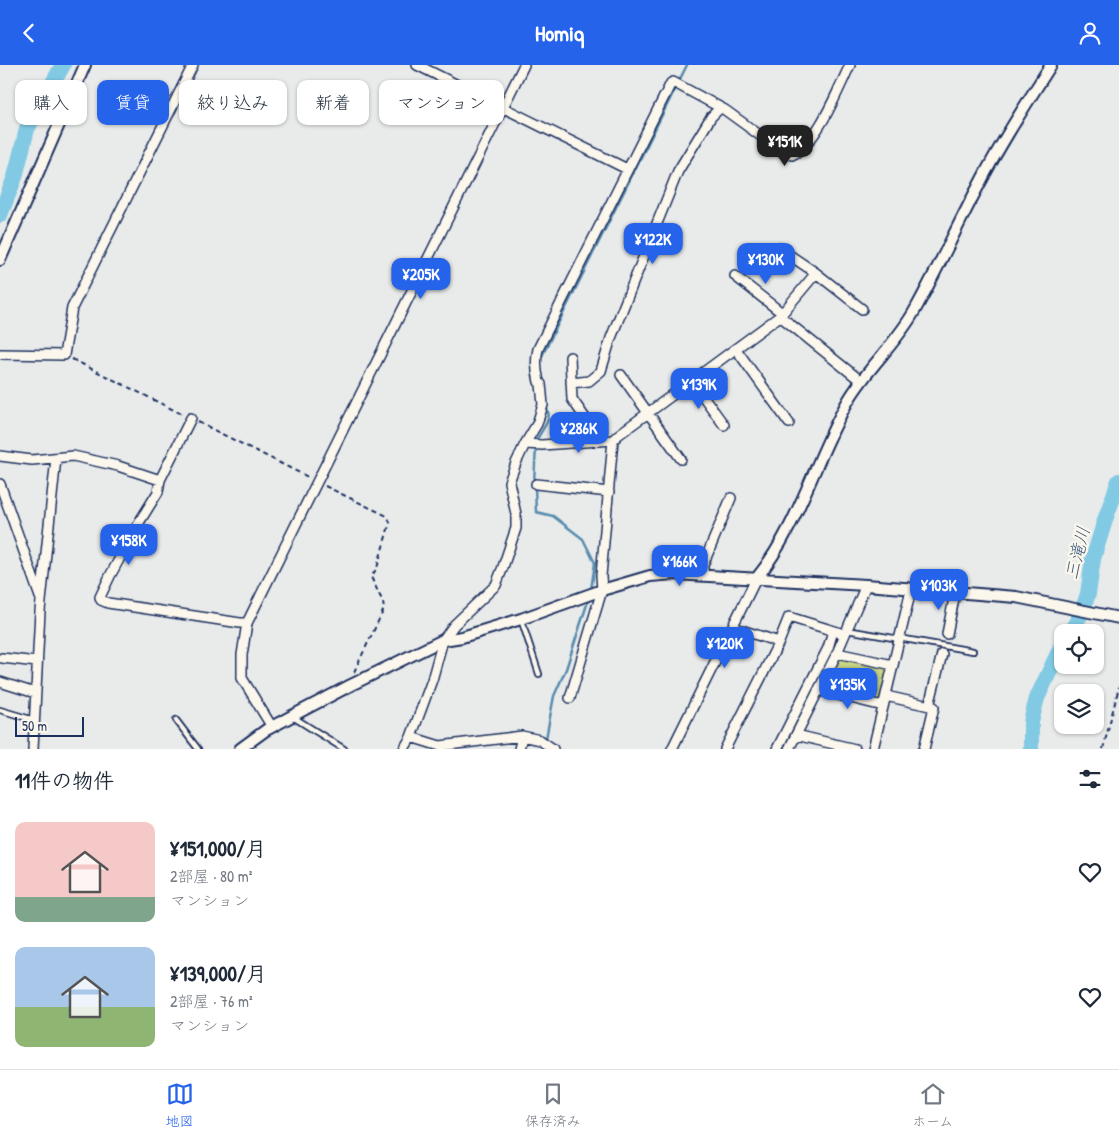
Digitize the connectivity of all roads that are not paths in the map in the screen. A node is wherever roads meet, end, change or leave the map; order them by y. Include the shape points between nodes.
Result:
1 (85, 65) edge
2 (193, 65) edge
3 (417, 65) edge
4 (524, 65) edge
5 (850, 65) edge
6 (1051, 65) edge
7 (447, 80) edge
8 (504, 106) edge
9 (504, 108) edge
10 (720, 108) junction
11 (495, 125) edge
12 (627, 169) junction
13 (780, 248) dead end
14 (0, 259) edge
15 (816, 273) junction
16 (734, 276) dead end
17 (862, 309) dead end
18 (781, 315) junction
19 (736, 349) junction
20 (0, 353) edge
21 (570, 357) dead end
22 (621, 375) dead end
23 (692, 381) junction
24 (861, 381) junction
25 (571, 383) junction
26 (648, 413) junction
27 (191, 418) dead end
28 (789, 423) dead end
29 (724, 425) dead end
30 (614, 440) junction
31 (601, 441) junction
32 (528, 445) junction
33 (0, 456) edge
34 (56, 458) junction
35 (681, 459) dead end
36 (160, 480) junction
37 (0, 484) edge
38 (536, 484) dead end
39 (609, 492) junction
40 (731, 498) dead end
41 (703, 575) junction
42 (756, 579) junction
43 (866, 585) junction
44 (911, 590) junction
45 (599, 591) junction
46 (955, 593) junction
47 (41, 599) junction
48 (1119, 618) edge
49 (521, 619) junction
50 (247, 623) junction
51 (732, 627) junction
52 (833, 631) junction
53 (845, 632) junction
54 (947, 634) joint
55 (899, 639) junction
56 (443, 640) junction
57 (779, 643) junction
58 (942, 650) junction
59 (973, 651) dead end
60 (837, 653) junction
61 (2, 658) dead end
62 (37, 663) junction
63 (893, 665) junction
64 (539, 675) dead end
65 (0, 682) edge
66 (818, 690) junction
67 (35, 693) junction
68 (886, 696) junction
69 (570, 698) dead end
70 (883, 706) junction
71 (929, 706) junction
72 (0, 710) edge
73 (292, 716) junction
74 (34, 720) junction
75 (176, 720) dead end
76 (272, 727) junction
77 (796, 735) junction
78 (522, 736) junction
79 (411, 737) junction
80 (552, 748) edge
81 (33, 749) edge
82 (198, 749) edge
83 (240, 749) edge
84 (344, 749) edge
85 (404, 749) edge
86 (519, 749) edge
87 (672, 749) edge
88 (725, 749) edge
89 (776, 749) edge
90 (789, 749) edge
91 (855, 749) edge
92 (873, 749) edge
93 (924, 749) edge

1 - 14 street
2 - 20 street via 72,308 64,355
3 - 7 street
4 - 8 street
5 - 10 street via 820,125 794,155 783,152
6 - 24 street via 980,183 916,309 894,342
9 - 12 street
10 - 12 street via 671,83
10 - 25 street via 678,171 611,338 601,371 589,381
11 - 50 street
12 - 32 street via 538,349 536,366 543,405
13 - 15 street
15 - 17 street
15 - 18 street
16 - 18 street
18 - 19 street
18 - 24 street
19 - 23 street
19 - 28 street
21 - 25 street
22 - 26 street
23 - 26 street
23 - 29 street
24 - 42 street via 836,424 784,538
25 - 31 street via 572,399
26 - 30 street
26 - 35 street
27 - 36 street
30 - 31 street
30 - 39 street
31 - 32 street
32 - 56 street via 509,482 516,528 496,585
33 - 34 street via 24,460
34 - 36 street via 79,457
34 - 47 street
36 - 50 street via 158,493 110,576 101,594 102,600
37 - 47 street
38 - 39 street
39 - 45 street
40 - 41 street via 703,565
41 - 42 street
41 - 45 street via 650,576
42 - 43 street
42 - 51 street
43 - 44 street
43 - 53 street
44 - 46 street
44 - 55 street
45 - 49 street
45 - 69 street
46 - 48 street via 1016,597
46 - 54 street
47 - 62 street
49 - 56 street
49 - 64 lane
50 - 76 street via 242,677
51 - 57 street
51 - 87 street
52 - 53 street
52 - 57 street via 789,617
52 - 89 street via 828,648
53 - 55 lane
53 - 60 street
54 - 58 lane via 944,635
55 - 58 lane
55 - 63 street
56 - 73 street
56 - 79 street
57 - 88 street
58 - 59 lane
58 - 71 street
60 - 63 street
60 - 66 street
61 - 62 street
62 - 67 street
63 - 68 street
65 - 67 street
66 - 70 street
66 - 77 street
67 - 74 street
68 - 70 street
68 - 71 street
70 - 92 street
71 - 93 street via 934,707
72 - 74 lane
73 - 76 street
73 - 84 lane
74 - 81 street
75 - 82 lane
76 - 83 street
77 - 90 street
77 - 91 street
78 - 79 street via 440,745
78 - 80 street via 540,740
78 - 86 street
79 - 85 street

